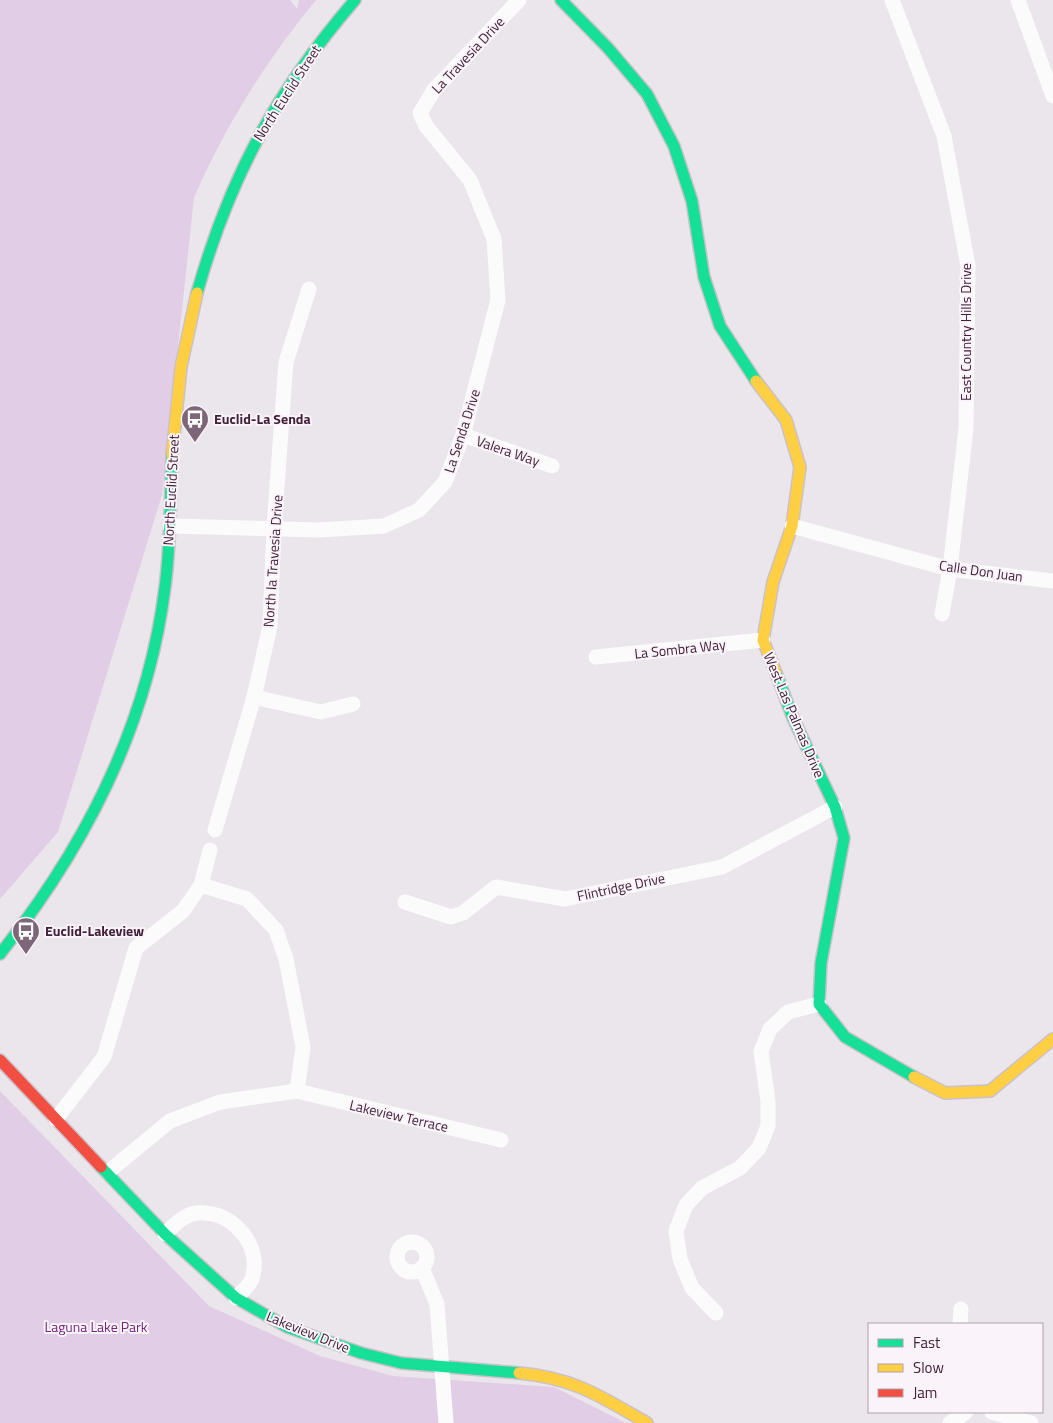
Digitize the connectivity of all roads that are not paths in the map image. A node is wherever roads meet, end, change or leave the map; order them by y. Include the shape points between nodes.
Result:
1 (356, 0) edge
2 (519, 0) edge
3 (561, 0) edge
4 (892, 0) edge
5 (1018, 0) edge
6 (1053, 96) edge
7 (420, 113) joint
8 (309, 289) dead end
9 (463, 435) junction
10 (552, 466) dead end
11 (170, 526) junction
12 (792, 526) junction
13 (274, 528) junction
14 (950, 569) junction
15 (1053, 581) edge
16 (942, 614) dead end
17 (763, 640) junction
18 (596, 657) dead end
19 (254, 697) junction
20 (354, 704) dead end
21 (835, 808) junction
22 (215, 830) dead end
23 (210, 850) dead end
24 (201, 884) junction
25 (405, 902) dead end
26 (0, 954) edge
27 (819, 1004) junction
28 (1053, 1039) edge
29 (0, 1060) edge
30 (297, 1091) junction
31 (56, 1119) junction
32 (501, 1140) dead end
33 (108, 1172) junction
34 (165, 1234) junction
35 (422, 1268) dead end
36 (236, 1298) junction
37 (716, 1313) dead end
38 (440, 1367) junction
39 (965, 1413) edge
40 (996, 1413) edge
41 (446, 1423) edge
42 (647, 1423) edge
43 (950, 1423) edge
44 (1031, 1423) edge

1 - 11 street, North Euclid Street via 313,51 284,95 252,147 222,210 202,270 182,351 174,426
2 - 7 street, La Travesia Drive via 434,90
3 - 12 street, West Las Palmas Drive via 647,94 674,146 692,201 704,277 720,326 786,420 800,466
4 - 14 street, East Country Hills Drive via 944,136 968,266 966,428
5 - 6 street
7 - 9 street, La Senda Drive via 426,126 470,180 494,239 498,300
8 - 13 street, North la Travesia Drive via 286,362
9 - 10 street, Valera Way
9 - 13 street, La Senda Drive via 445,482 419,510 384,526 319,530
11 - 13 street, La Senda Drive
11 - 26 street, North Euclid Street via 162,607 147,680 127,742 78,846 46,896
12 - 14 street, Calle Don Juan
12 - 17 street, West Las Palmas Drive via 774,582
13 - 19 street, North la Travesia Drive via 270,626
14 - 15 street, Calle Don Juan
14 - 16 street, East Country Hills Drive
17 - 18 street, La Sombra Way
17 - 21 street, West Las Palmas Drive via 793,718
19 - 20 street via 321,712
19 - 22 street, North la Travesia Drive
21 - 25 street, Flintridge Drive via 722,867 565,899 496,887 463,913 451,917
21 - 27 street, West Las Palmas Drive via 844,838 821,963
23 - 24 street
24 - 30 street via 247,899 276,930 286,959 303,1047
24 - 31 street via 183,911 136,948 104,1057
27 - 28 street via 845,1037 945,1093 990,1091
27 - 37 street via 788,1012 770,1029 761,1051 768,1126 759,1148 740,1168 702,1188 686,1205 676,1231 680,1259 692,1288
29 - 31 street, Lakeview Drive
30 - 32 street, Lakeview Terrace
30 - 33 street via 220,1102 170,1121
31 - 33 street, Lakeview Drive
33 - 34 street, Lakeview Drive
34 - 36 street, Lakeview Drive
34 - 36 street via 178,1221 196,1213 217,1214 234,1225 246,1237 256,1257 252,1280
35 - 38 street via 437,1304
36 - 38 street, Lakeview Drive via 287,1327 361,1353 401,1363
38 - 41 street
38 - 42 street, Lakeview Drive via 565,1379 582,1385
39 - 43 street
40 - 44 street

